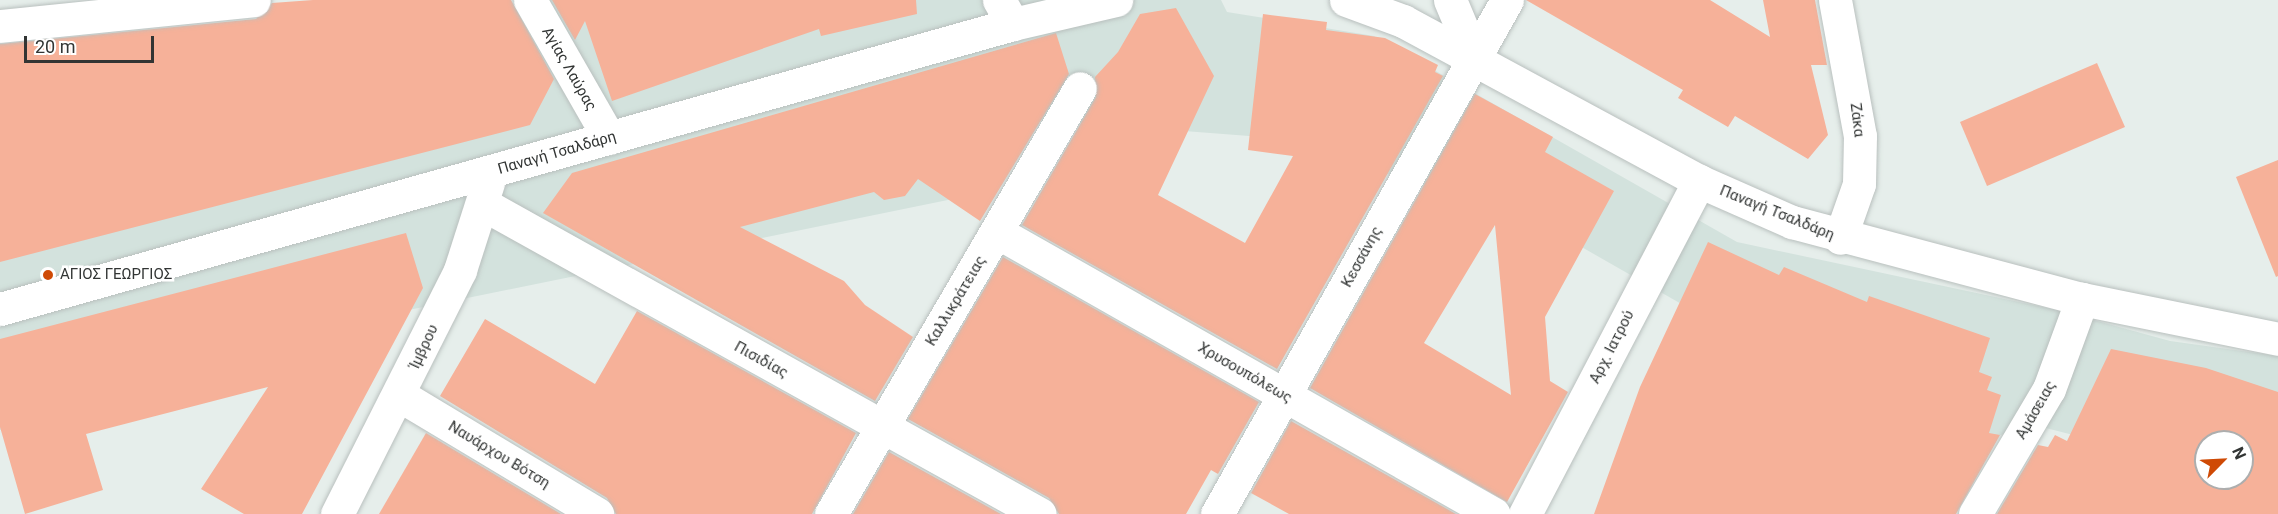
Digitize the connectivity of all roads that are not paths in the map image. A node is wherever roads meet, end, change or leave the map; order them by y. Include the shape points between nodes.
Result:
1 (254, 0) edge
2 (530, 0) edge
3 (1116, 0) edge
4 (1346, 0) edge
5 (1450, 0) edge
6 (1507, 0) edge
7 (1835, 0) edge
8 (1006, 12) edge
9 (0, 26) edge
10 (1474, 57) junction
11 (1080, 88) dead end
12 (609, 138) junction
13 (490, 172) junction
14 (1699, 181) junction
15 (483, 204) junction
16 (997, 232) junction
17 (1840, 238) junction
18 (2082, 298) junction
19 (0, 309) edge
20 (2278, 339) edge
21 (1284, 395) junction
22 (401, 396) junction
23 (881, 427) junction
24 (337, 514) edge
25 (597, 514) edge
26 (831, 514) edge
27 (1040, 514) edge
28 (1217, 514) edge
29 (1494, 514) edge
30 (1525, 514) edge
31 (1976, 514) edge

1 - 9 street
2 - 12 street, Αγίας Λαύρας
3 - 8 street, Παναγή Τσαλδάρη
4 - 10 street, Παναγή Τσαλδάρη
5 - 10 street
6 - 10 street, Κεσσάνης
7 - 17 street, Ζάκα via 1860,136 1859,184
8 - 12 street, Παναγή Τσαλδάρη
10 - 14 street, Παναγή Τσαλδάρη
10 - 21 street, Κεσσάνης
11 - 16 street, Καλλικράτειας
12 - 13 street, Παναγή Τσαλδάρη
13 - 15 street, Ίμβρου
13 - 19 street, Παναγή Τσαλδάρη
14 - 17 street, Παναγή Τσαλδάρη
14 - 30 street, Αρχ. Ιατρού
15 - 22 street, Ίμβρου via 460,270
15 - 23 street, Πισιδίας
16 - 21 street, Χρυσουπόλεως
16 - 23 street, Καλλικράτειας
17 - 18 street, Παναγή Τσαλδάρη
18 - 20 street, Παναγή Τσαλδάρη
18 - 31 street, Αμάσειας via 2049,389
21 - 28 street, Κεσσάνης
21 - 29 street, Χρυσουπόλεως
22 - 24 street, Ίμβρου
22 - 25 street, Ναυάρχου Βότση
23 - 26 street, Καλλικράτειας
23 - 27 street, Πισιδίας

